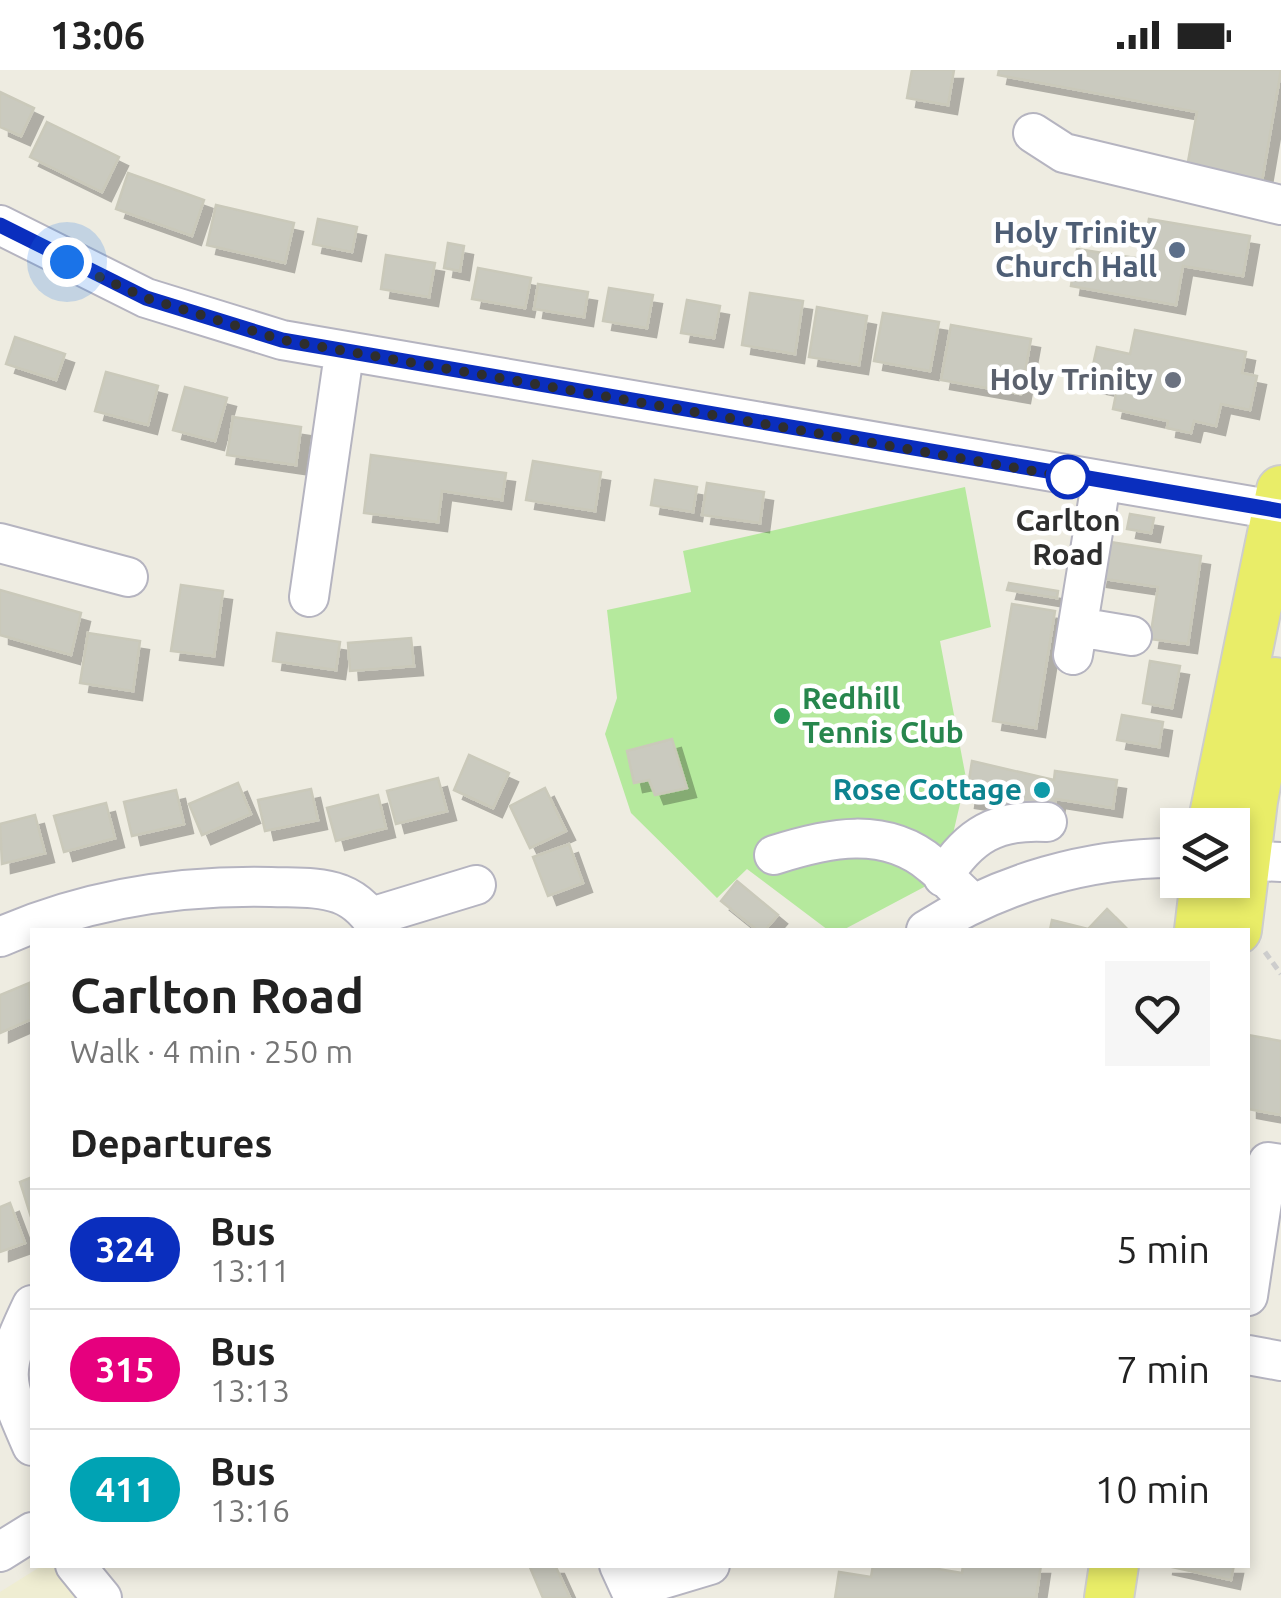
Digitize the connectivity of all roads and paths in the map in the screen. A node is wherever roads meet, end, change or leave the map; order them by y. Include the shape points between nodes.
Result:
1 (1033, 133) dead end
2 (1281, 205) edge
3 (0, 225) edge
4 (344, 354) junction
5 (1101, 482) junction
6 (1279, 504) edge
7 (0, 542) edge
8 (128, 577) dead end
9 (309, 597) dead end
10 (1132, 636) dead end
11 (1281, 650) edge
12 (1216, 808) edge
13 (1250, 817) edge
14 (1047, 822) dead end
15 (774, 855) dead end
16 (1160, 860) edge
17 (943, 877) junction
18 (476, 885) dead end
19 (1220, 898) edge
20 (1239, 898) edge
21 (951, 920) edge
22 (375, 924) edge
23 (1200, 928) edge
24 (1237, 928) edge
25 (0, 936) edge
26 (1281, 1164) edge
27 (1250, 1271) edge
28 (30, 1309) edge
29 (1250, 1355) edge
30 (1281, 1361) edge
31 (30, 1441) edge
32 (30, 1533) edge
33 (0, 1552) edge
34 (77, 1568) edge
35 (620, 1568) edge
36 (700, 1568) edge
37 (102, 1598) edge

1 - 2 street via 1064,154
3 - 4 street via 146,298 218,324
4 - 5 street
4 - 9 street
5 - 6 street
5 - 10 street via 1075,641
6 - 12 main road
7 - 8 street
11 - 13 main road
14 - 17 street via 1016,820 987,829
15 - 17 street via 824,839 860,838 914,852
16 - 21 street via 1024,882
17 - 21 street
18 - 22 street
19 - 23 main road
20 - 24 main road
22 - 25 street via 342,894 316,888 210,886 74,911
26 - 27 street via 1268,1162
28 - 31 street via 7,1353 7,1388
29 - 30 street
32 - 33 street
34 - 37 street
35 - 36 street via 630,1589

